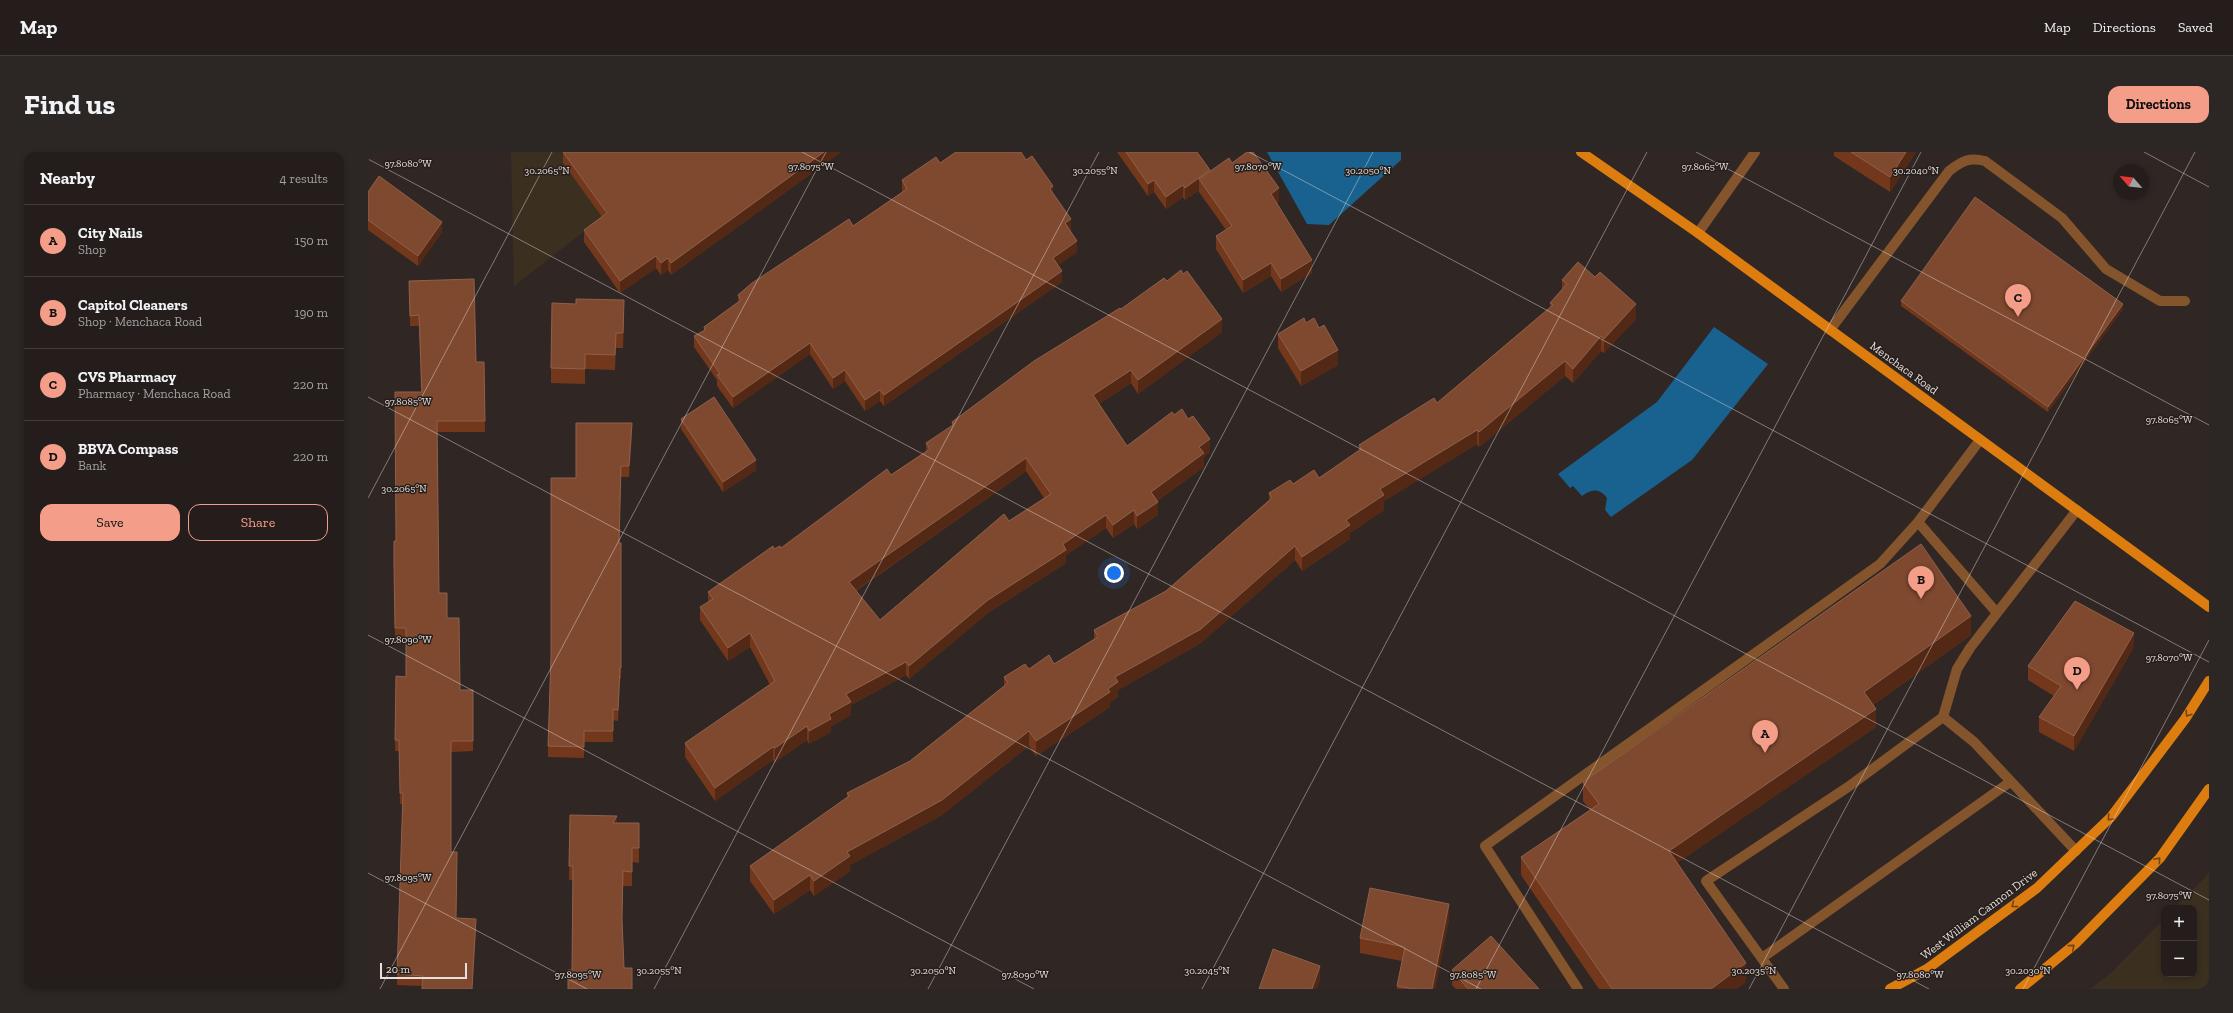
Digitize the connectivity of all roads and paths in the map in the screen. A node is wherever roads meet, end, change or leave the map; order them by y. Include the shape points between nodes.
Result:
1 (1581, 152) edge
2 (1755, 152) edge
3 (1698, 233) junction
4 (2185, 301) dead end
5 (1830, 330) junction
6 (1980, 440) junction
7 (2077, 510) junction
8 (1918, 522) junction
9 (2209, 607) edge
10 (1997, 613) junction
11 (2209, 681) edge
12 (1943, 717) junction
13 (2010, 782) junction
14 (2209, 789) edge
15 (2076, 851) junction
16 (1762, 958) junction
17 (1578, 989) edge
18 (1784, 989) edge
19 (1890, 989) edge
20 (2020, 989) edge

1 - 3 main road, Menchaca Road
2 - 3 street
3 - 5 main road, Menchaca Road
4 - 5 street via 2160,301 2106,269 2062,218 1985,161 1973,158 1962,161 1950,171
5 - 6 main road, Menchaca Road
6 - 7 main road, Menchaca Road
6 - 8 street
7 - 9 main road, Menchaca Road
7 - 10 street
8 - 10 street
8 - 17 street via 1880,564 1485,846
10 - 12 street via 1957,670
11 -> 15 main road, West William Cannon Drive via 2185,719 2111,817
12 - 13 street via 1974,742
12 - 16 street via 1848,787 1706,881
13 - 15 street
13 - 16 street
20 -> 14 main road via 2076,944 2160,858
15 -> 19 main road, West William Cannon Drive via 2037,888 1927,969
16 - 18 street

